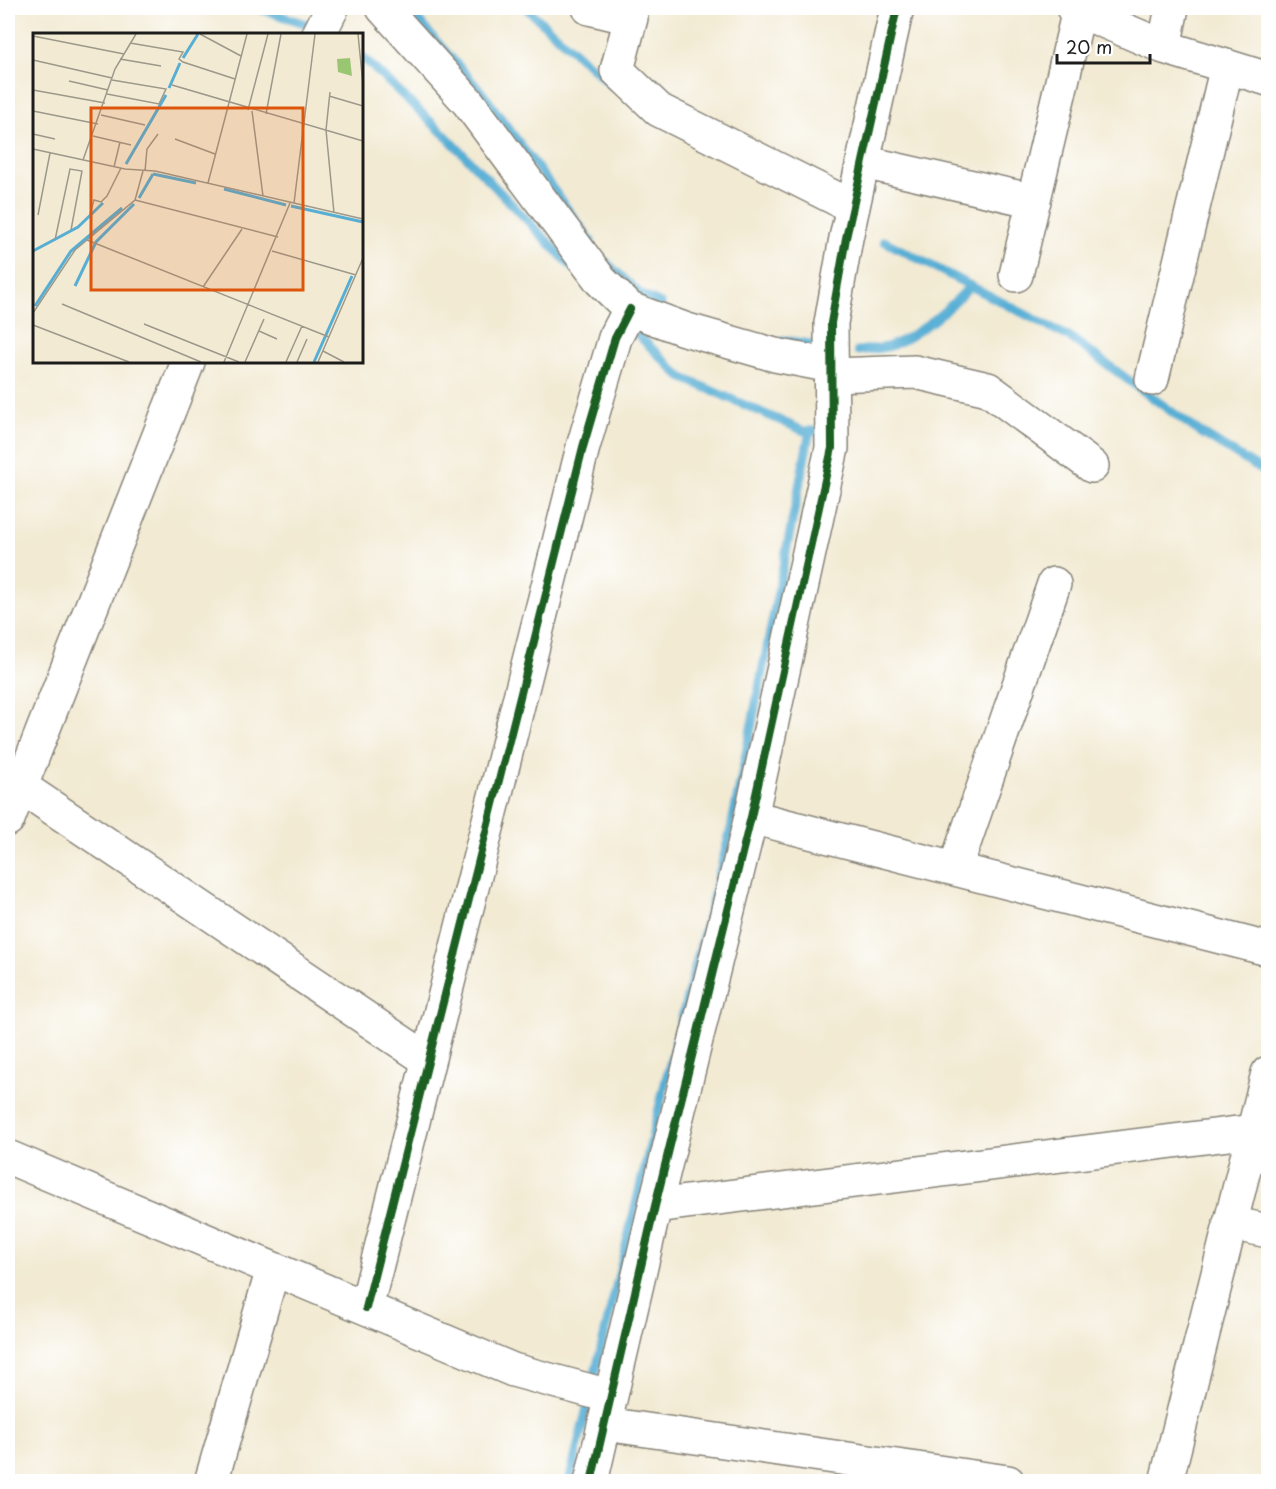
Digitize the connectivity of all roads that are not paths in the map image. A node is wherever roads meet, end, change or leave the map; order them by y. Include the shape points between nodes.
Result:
1 (383, 8) edge
2 (589, 8) edge
3 (897, 8) edge
4 (1172, 8) edge
5 (1076, 9) edge
6 (1164, 47) junction
7 (1227, 66) junction
8 (1269, 79) edge
9 (863, 162) junction
10 (1034, 201) junction
11 (853, 207) junction
12 (1016, 275) dead end
13 (626, 317) junction
14 (188, 363) edge
15 (832, 370) junction
16 (1152, 379) dead end
17 (1092, 466) dead end
18 (1054, 584) dead end
19 (20, 786) junction
20 (751, 817) junction
21 (8, 819) edge
22 (955, 869) junction
23 (1269, 949) edge
24 (428, 1060) junction
25 (1263, 1103) edge
26 (8, 1157) edge
27 (655, 1206) junction
28 (1230, 1223) junction
29 (1269, 1231) edge
30 (273, 1269) junction
31 (366, 1308) junction
32 (598, 1401) junction
33 (211, 1482) edge
34 (591, 1482) edge
35 (1008, 1482) edge
36 (1166, 1482) edge

1 - 13 street via 468,102
2 - 11 street via 631,18 618,70 659,110
3 - 9 street
4 - 6 street
5 - 6 street
5 - 10 street
6 - 7 street
7 - 8 street
7 - 16 street
9 - 10 street
9 - 11 street
10 - 12 street
11 - 15 street via 831,323
13 - 15 street
13 - 24 street via 615,338 583,447
14 - 19 street
15 - 17 street via 915,372 988,389
15 - 20 street via 832,448
18 - 22 street
19 - 21 street
19 - 24 street
20 - 22 street
20 - 27 street
22 - 23 street
24 - 31 street
25 - 27 street
25 - 28 street
26 - 30 street
27 - 32 street
28 - 29 street
28 - 36 street
30 - 31 street
30 - 33 street
31 - 32 street
32 - 34 street
32 - 35 street

